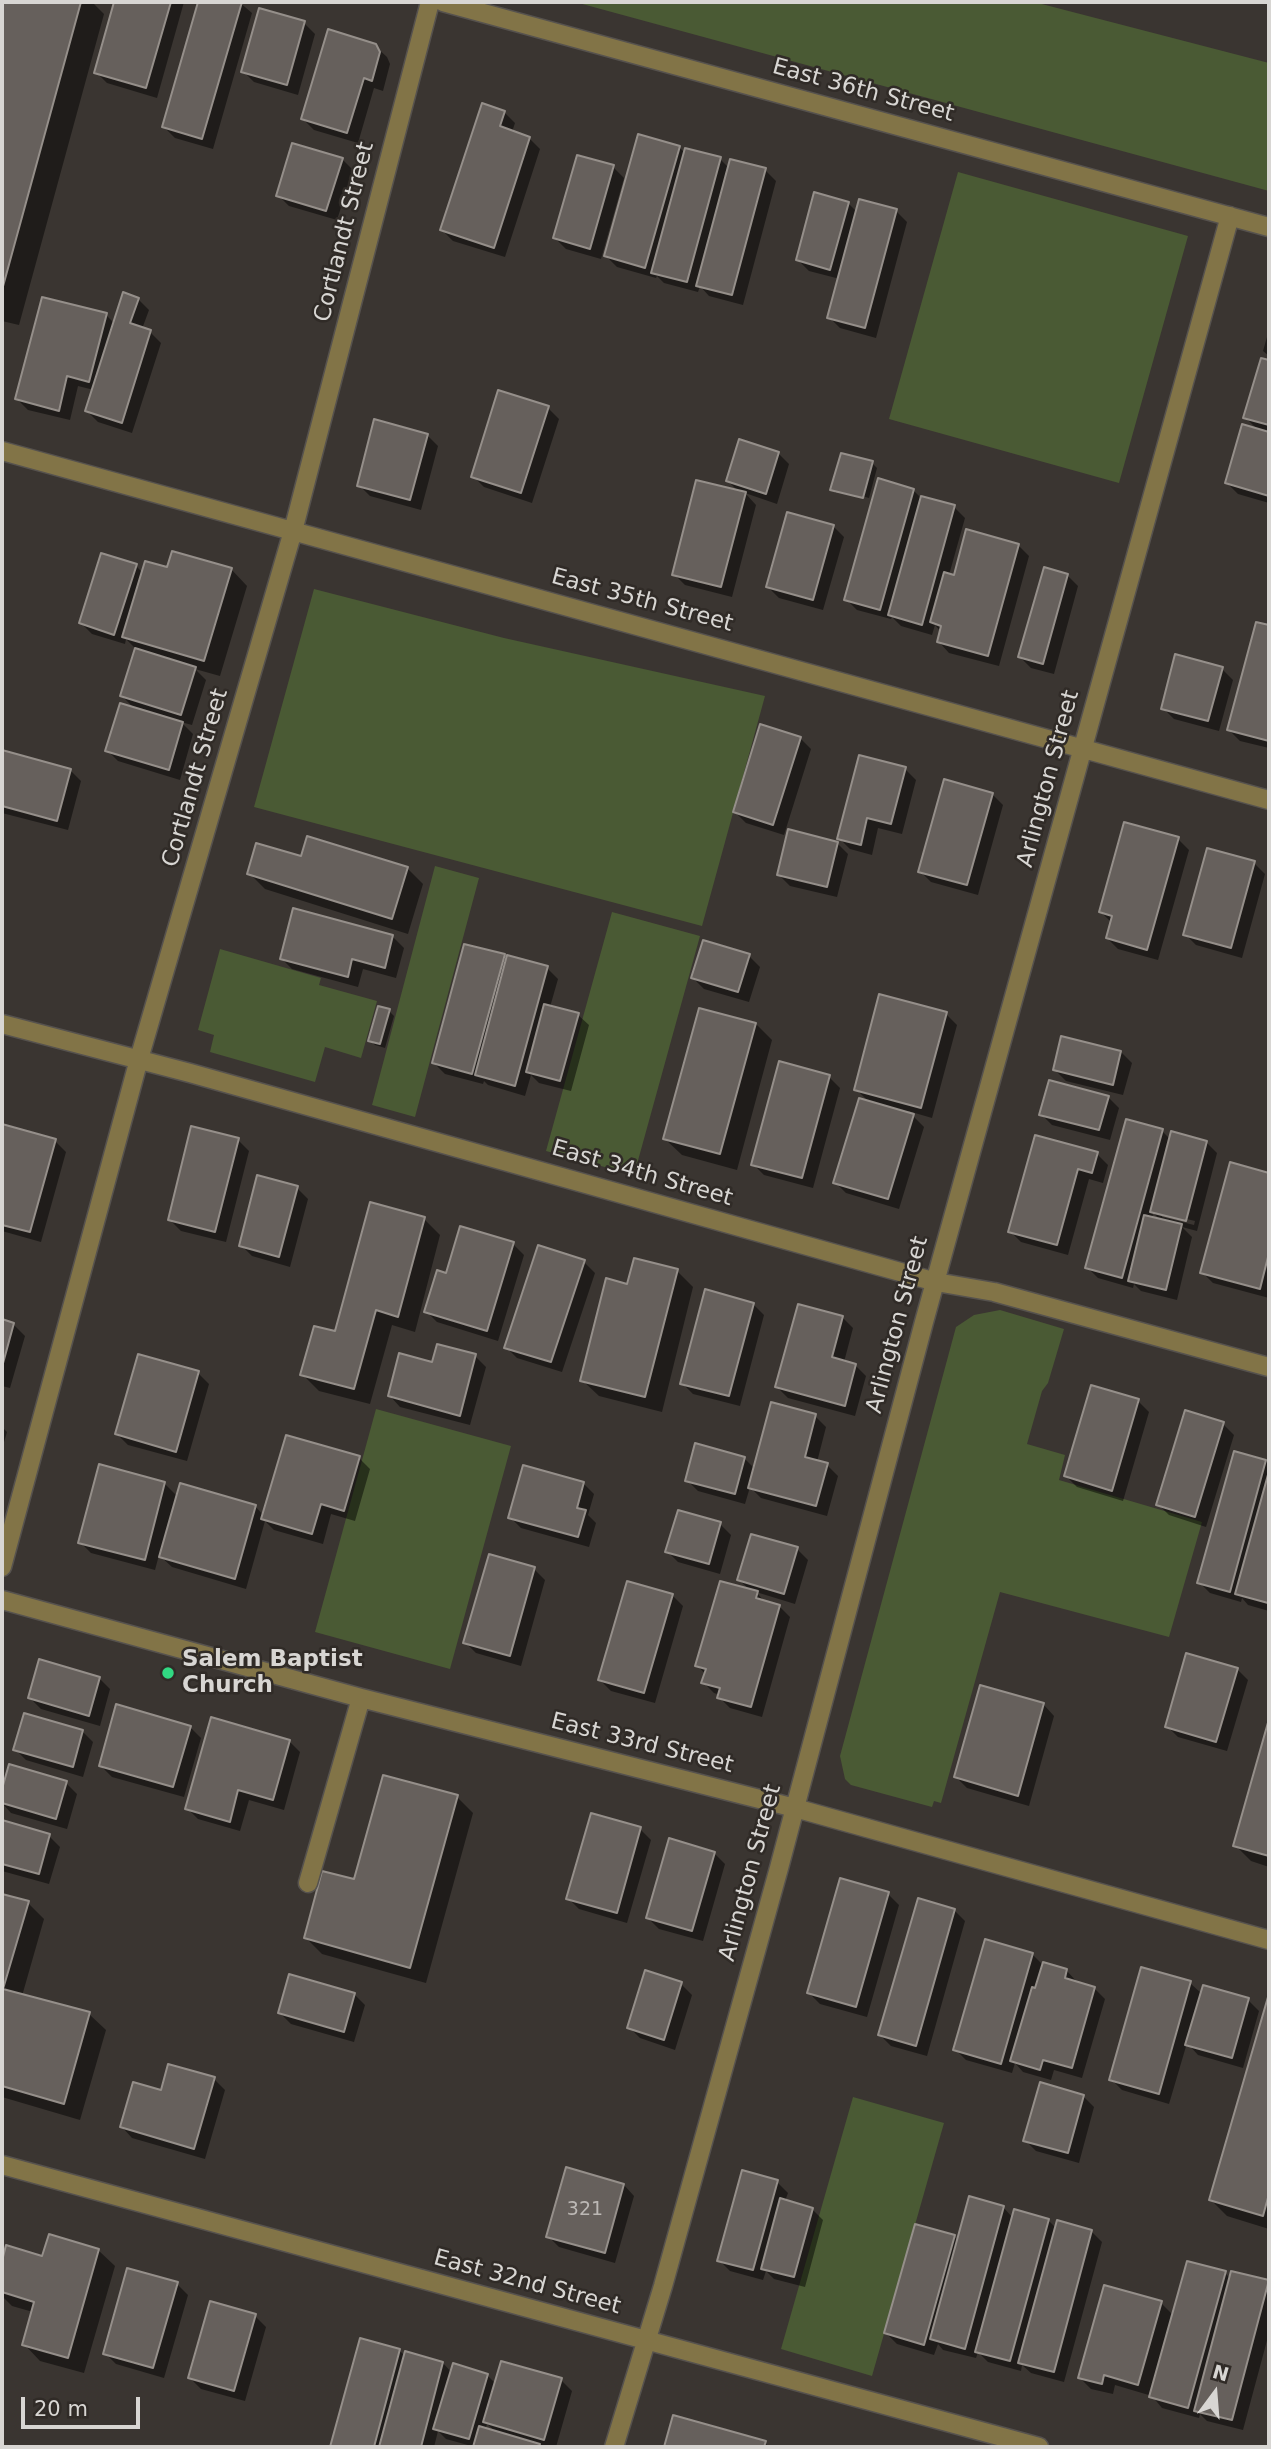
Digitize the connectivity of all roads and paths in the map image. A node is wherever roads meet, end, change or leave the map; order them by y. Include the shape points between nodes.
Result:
1 (430, 2) edge
2 (443, 2) edge
3 (1230, 216) junction
4 (1269, 227) edge
5 (2, 451) edge
6 (293, 531) junction
7 (1082, 748) junction
8 (1269, 800) edge
9 (2, 1024) edge
10 (139, 1059) junction
11 (936, 1282) junction
12 (1269, 1367) edge
13 (2, 1567) edge
14 (2, 1600) edge
15 (361, 1698) junction
16 (795, 1808) junction
17 (308, 1883) dead end
18 (1269, 1940) edge
19 (2, 2165) edge
20 (645, 2340) junction
21 (614, 2447) edge
22 (1038, 2447) edge

1 - 6 street, Cortlandt Street
2 - 3 street, East 36th Street
3 - 4 street, East 36th Street
3 - 7 street, Arlington Street
5 - 6 street, East 35th Street
6 - 7 street, East 35th Street
6 - 10 street, Cortlandt Street
7 - 8 street, East 35th Street
7 - 11 street, Arlington Street
9 - 10 street, East 34th Street
10 - 11 street, East 34th Street
10 - 13 street, Cortlandt Street
11 - 12 street, East 34th Street via 994,1292
11 - 16 street, Arlington Street
14 - 15 street, East 33rd Street
15 - 16 street, East 33rd Street
15 - 17 street
16 - 18 street, East 33rd Street
16 - 20 street, Arlington Street
19 - 20 street, East 32nd Street
20 - 21 street, Arlington Street
20 - 22 street, East 32nd Street

